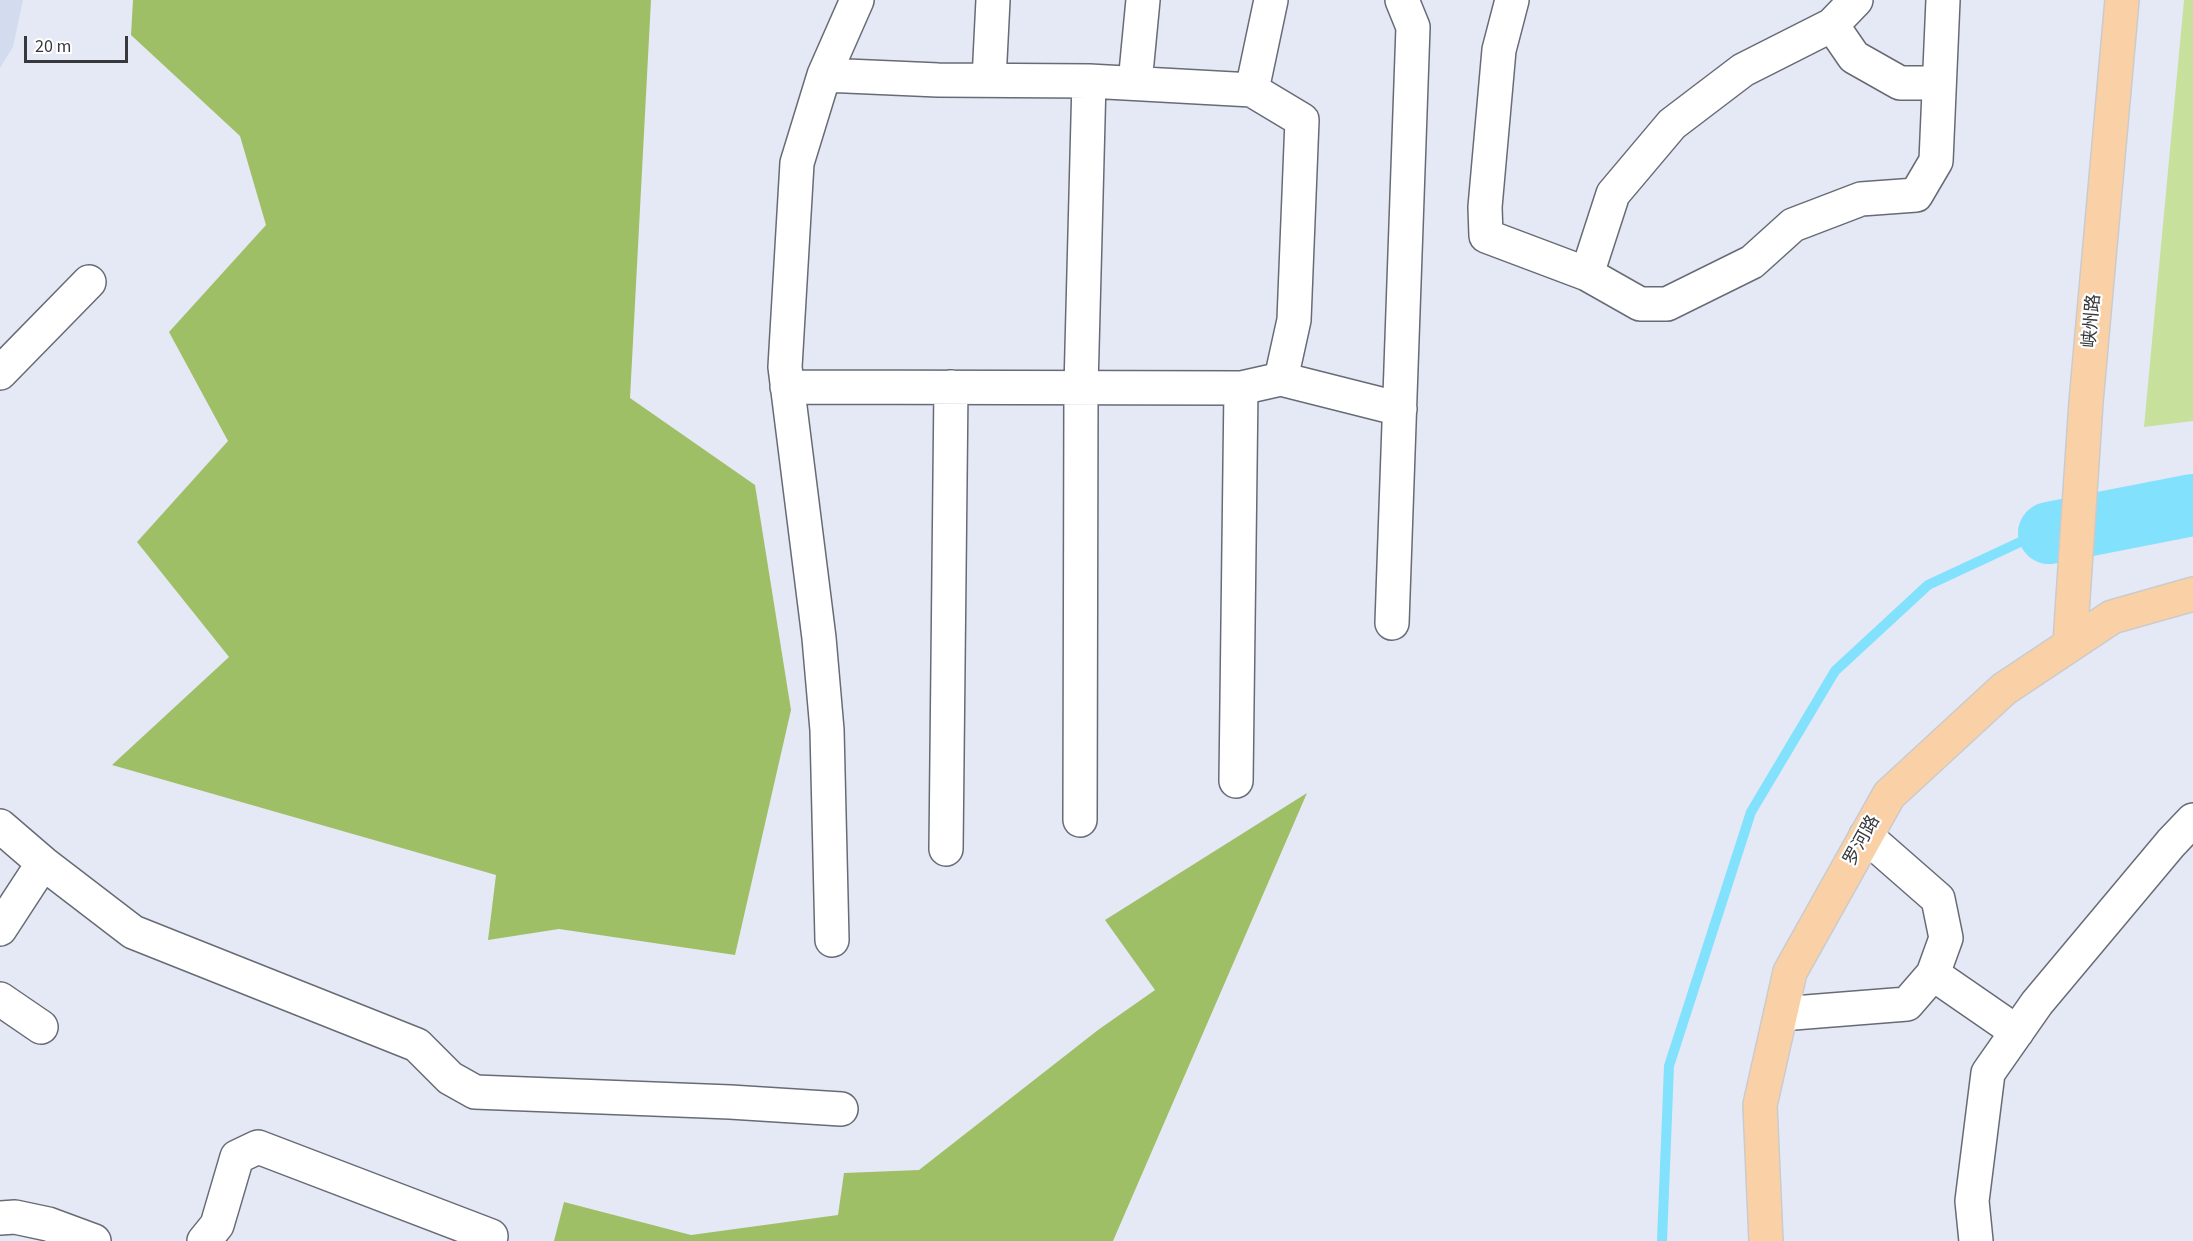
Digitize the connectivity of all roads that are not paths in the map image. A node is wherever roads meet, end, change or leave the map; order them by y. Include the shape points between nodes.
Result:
1 (857, 0) edge
2 (993, 0) edge
3 (1143, 0) edge
4 (1271, 0) edge
5 (1402, 0) edge
6 (1512, 0) edge
7 (1856, 0) edge
8 (1943, 0) edge
9 (2122, 0) edge
10 (1832, 25) junction
11 (825, 75) junction
12 (989, 80) junction
13 (1089, 81) junction
14 (1135, 83) junction
15 (1939, 83) junction
16 (1252, 90) junction
17 (1587, 274) junction
18 (89, 282) dead end
19 (0, 373) edge
20 (1281, 379) junction
21 (787, 387) junction
22 (951, 387) junction
23 (1081, 387) junction
24 (1241, 388) junction
25 (1400, 409) junction
26 (2193, 594) edge
27 (1392, 623) dead end
28 (2070, 644) junction
29 (1236, 781) dead end
30 (1080, 820) dead end
31 (2193, 820) edge
32 (0, 826) edge
33 (1866, 836) junction
34 (946, 849) dead end
35 (43, 863) junction
36 (0, 929) edge
37 (832, 940) dead end
38 (1933, 975) junction
39 (0, 999) edge
40 (1781, 1014) junction
41 (41, 1027) dead end
42 (2017, 1032) junction
43 (841, 1109) dead end
44 (0, 1218) edge
45 (491, 1236) dead end
46 (94, 1241) edge
47 (204, 1241) edge
48 (1766, 1241) edge
49 (1976, 1241) edge

1 - 11 lane
2 - 12 lane
3 - 14 lane
4 - 16 lane
5 - 25 lane via 1413,27
6 - 17 lane via 1500,50 1485,207 1486,237
7 - 10 lane
8 - 15 lane
9 - 28 main road, 峡州路 via 2086,402
10 - 15 lane via 1854,57 1900,83
10 - 17 lane via 1743,70 1672,124 1613,194
11 - 12 lane
11 - 21 lane via 797,163
12 - 13 lane
13 - 14 lane
13 - 23 lane
14 - 16 lane
15 - 17 lane via 1936,161 1916,195 1861,199 1793,225 1752,262 1667,304 1640,304
16 - 20 lane via 1302,120 1294,320
18 - 19 lane
20 - 24 lane
20 - 25 lane
21 - 22 lane
21 - 37 lane via 826,718
22 - 23 lane
22 - 34 lane
23 - 24 lane
23 - 30 lane
24 - 29 lane
25 - 27 lane
26 - 28 main road, 罗河路 via 2112,617
28 - 33 main road, 罗河路 via 2004,689 1889,795
31 - 42 lane via 2037,1003
32 - 35 lane
33 - 38 lane via 1938,899 1946,938
33 - 40 main road, 罗河路 via 1790,972
35 - 36 lane
35 - 43 lane via 133,932 417,1045 450,1078 476,1092
38 - 40 lane via 1907,1004
38 - 42 lane
39 - 41 lane
40 - 48 main road, 罗河路 via 1760,1105
42 - 49 lane via 1988,1073 1972,1201
44 - 46 lane via 15,1216 48,1224
45 - 47 lane via 258,1147 237,1157 217,1225

